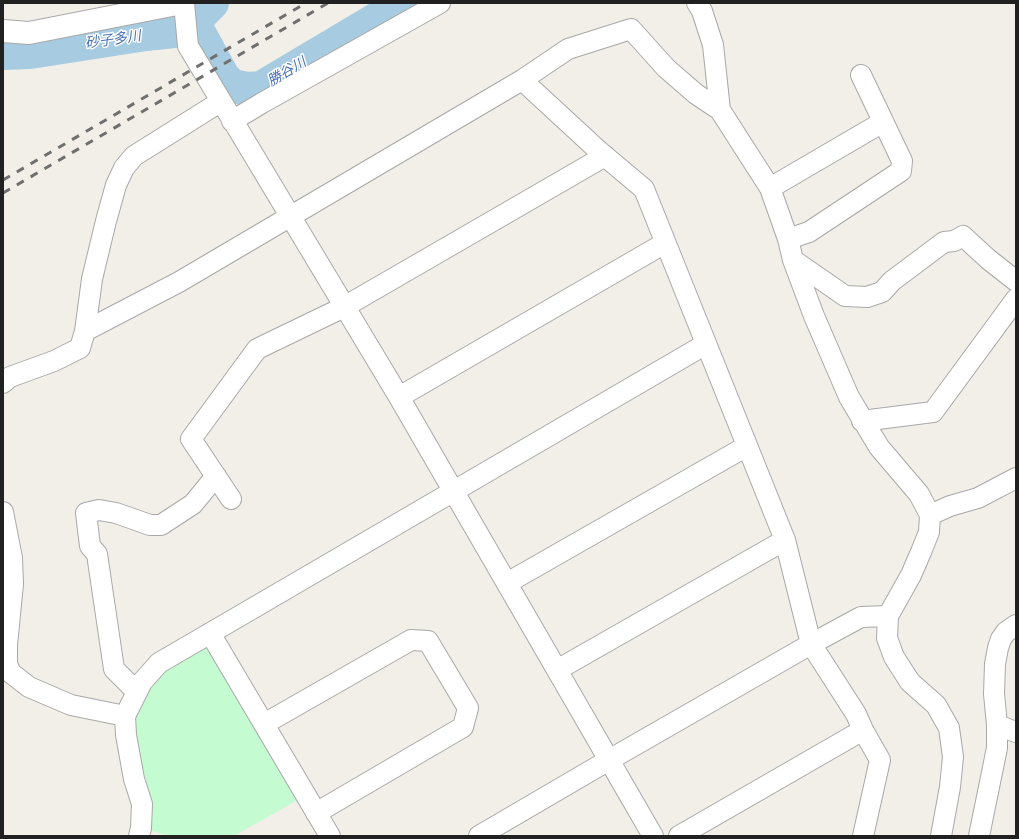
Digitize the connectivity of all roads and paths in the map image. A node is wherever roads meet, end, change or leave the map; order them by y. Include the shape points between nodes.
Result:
1 (183, 3) edge
2 (440, 3) edge
3 (697, 3) edge
4 (3, 31) edge
5 (860, 75) dead end
6 (522, 80) junction
7 (220, 102) junction
8 (720, 110) junction
9 (232, 121) junction
10 (883, 122) junction
11 (605, 156) junction
12 (770, 188) junction
13 (290, 216) junction
14 (788, 239) junction
15 (665, 243) junction
16 (793, 260) junction
17 (1016, 281) edge
18 (1016, 299) edge
19 (344, 307) junction
20 (85, 331) junction
21 (706, 344) junction
22 (3, 382) edge
23 (399, 397) junction
24 (862, 421) junction
25 (747, 446) junction
26 (216, 476) junction
27 (1016, 478) edge
28 (454, 491) junction
29 (231, 499) dead end
30 (3, 512) edge
31 (930, 515) junction
32 (785, 540) junction
33 (507, 583) junction
34 (888, 616) junction
35 (1016, 626) edge
36 (210, 633) junction
37 (811, 644) junction
38 (557, 670) junction
39 (136, 691) junction
40 (125, 716) junction
41 (264, 724) junction
42 (997, 725) junction
43 (863, 730) junction
44 (1016, 732) edge
45 (609, 760) junction
46 (316, 813) junction
47 (139, 836) edge
48 (330, 836) edge
49 (479, 836) edge
50 (653, 836) edge
51 (679, 836) edge
52 (863, 836) edge
53 (941, 836) edge
54 (979, 836) edge

1 - 4 street via 29,33
1 - 7 street via 188,46
2 - 9 street
3 - 8 street via 713,46
5 - 10 street
6 - 8 street via 568,49 631,29 666,68 696,94
6 - 11 street
6 - 13 street
7 - 9 street
7 - 20 street via 134,156 124,168 116,185 100,243
8 - 12 street
9 - 13 street
10 - 12 street
10 - 14 street via 902,161 900,171 809,232
11 - 15 street via 644,190
11 - 19 street
12 - 14 street
13 - 19 street
13 - 20 street via 179,282
14 - 16 street
15 - 21 street
15 - 23 street
16 - 17 street via 845,296 867,297 882,292 892,281 944,242 964,236
16 - 24 street via 814,316
18 - 24 street via 933,412
19 - 23 street
19 - 26 street via 257,349 191,440
20 - 22 street via 80,348
21 - 25 street
21 - 28 street
23 - 28 street
24 - 31 street via 879,447 919,494
25 - 32 street
25 - 33 street
26 - 29 street
26 - 39 street via 193,504 161,525 150,525 99,510 86,513 90,546 97,554 114,669
27 - 31 street via 978,498
28 - 33 street
28 - 36 street
30 - 40 street via 12,558 13,584 6,645 7,664 11,673 29,687 71,706
31 - 34 street via 929,532 921,552
32 - 37 street
32 - 38 street
33 - 38 street
34 - 37 street via 860,617
34 - 53 street via 887,638 894,657 910,682 936,706 949,728 953,757
35 - 42 street via 1006,632 998,648 993,680
36 - 39 street via 159,664
36 - 41 street
37 - 43 street via 856,714
37 - 45 street
38 - 45 street
39 - 40 street
40 - 47 street via 134,779 142,804
41 - 46 street
41 - 46 street via 412,640 428,641 468,708 463,726
42 - 44 street
42 - 54 street via 997,748
43 - 51 street
43 - 52 street via 880,760
45 - 49 street
45 - 50 street
46 - 48 street

